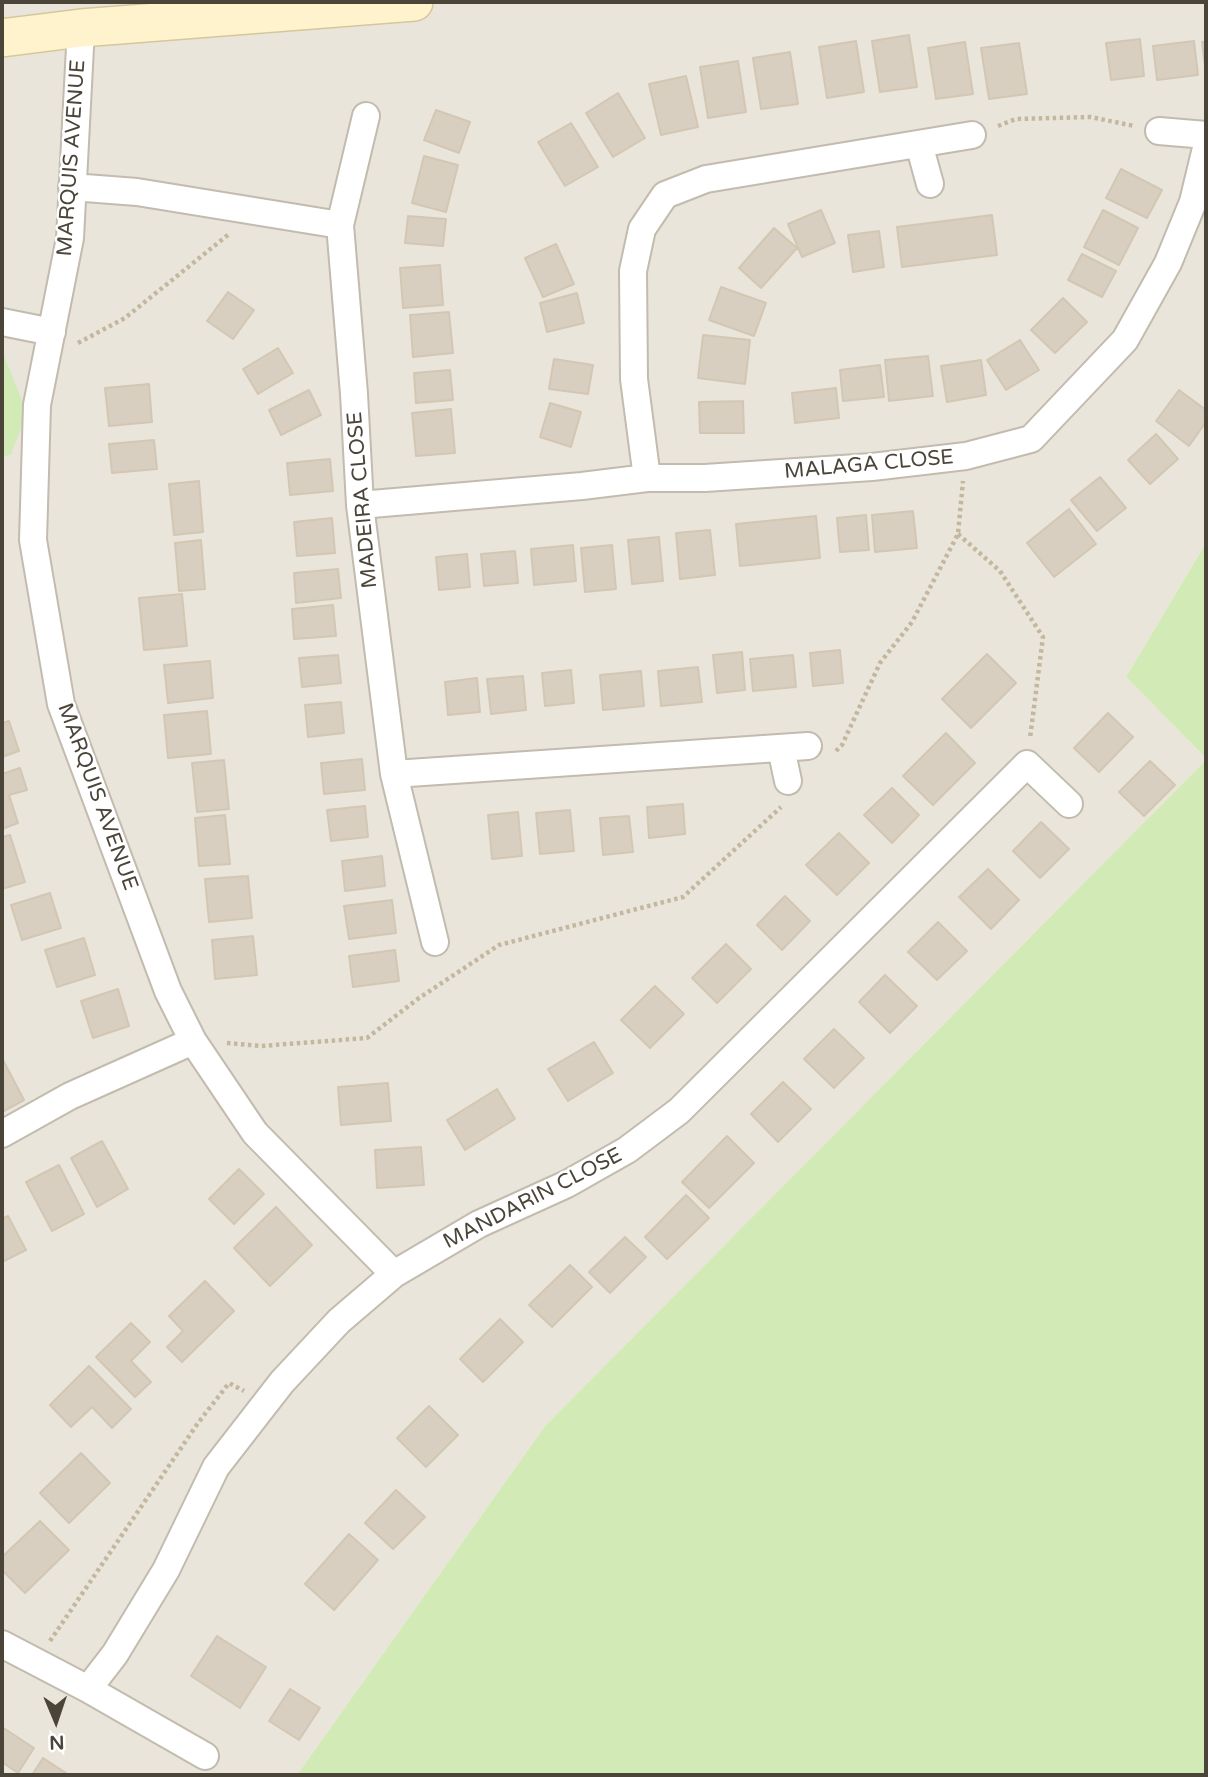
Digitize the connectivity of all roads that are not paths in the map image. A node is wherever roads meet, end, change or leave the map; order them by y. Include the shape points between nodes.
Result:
1 (414, 2) edge
2 (81, 28) junction
3 (2, 38) edge
4 (366, 116) dead end
5 (1159, 131) road end
6 (972, 135) road end
7 (1206, 135) edge
8 (919, 144) junction
9 (1206, 148) edge
10 (930, 184) dead end
11 (72, 187) junction
12 (340, 225) junction
13 (2, 322) edge
14 (52, 332) junction
15 (647, 478) junction
16 (360, 505) junction
17 (808, 746) dead end
18 (781, 748) junction
19 (394, 774) junction
20 (785, 794) road end
21 (1069, 804) dead end
22 (435, 942) dead end
23 (194, 1041) junction
24 (2, 1134) edge
25 (394, 1274) junction
26 (2, 1644) edge
27 (88, 1689) junction
28 (205, 1756) dead end

1 - 2 street
2 - 3 street
2 - 11 street, MARQUIS AVENUE
4 - 12 street, MADEIRA CLOSE
5 - 7 street
6 - 8 street
8 - 10 street
8 - 15 street via 705,179 665,195 642,229 633,271 634,379
9 - 15 street, MALAGA CLOSE via 1193,202 1168,263 1125,340 1031,439 966,456 872,467
11 - 12 street via 137,192
11 - 14 street, MARQUIS AVENUE via 70,238
12 - 16 street, MADEIRA CLOSE
13 - 14 street
14 - 23 street, MARQUIS AVENUE via 37,405 33,540 61,704 168,991
15 - 16 street, MALAGA CLOSE
16 - 19 street, MADEIRA CLOSE
17 - 18 street
18 - 19 street
18 - 20 street
19 - 22 street, MADEIRA CLOSE
21 - 25 street, MANDARIN CLOSE via 1027,764 679,1111 615,1157 479,1224
23 - 24 street via 70,1096
23 - 25 street, MARQUIS AVENUE via 254,1133
25 - 27 street, MANDARIN CLOSE via 339,1321 282,1382 216,1467 166,1570
26 - 27 street
27 - 28 street

